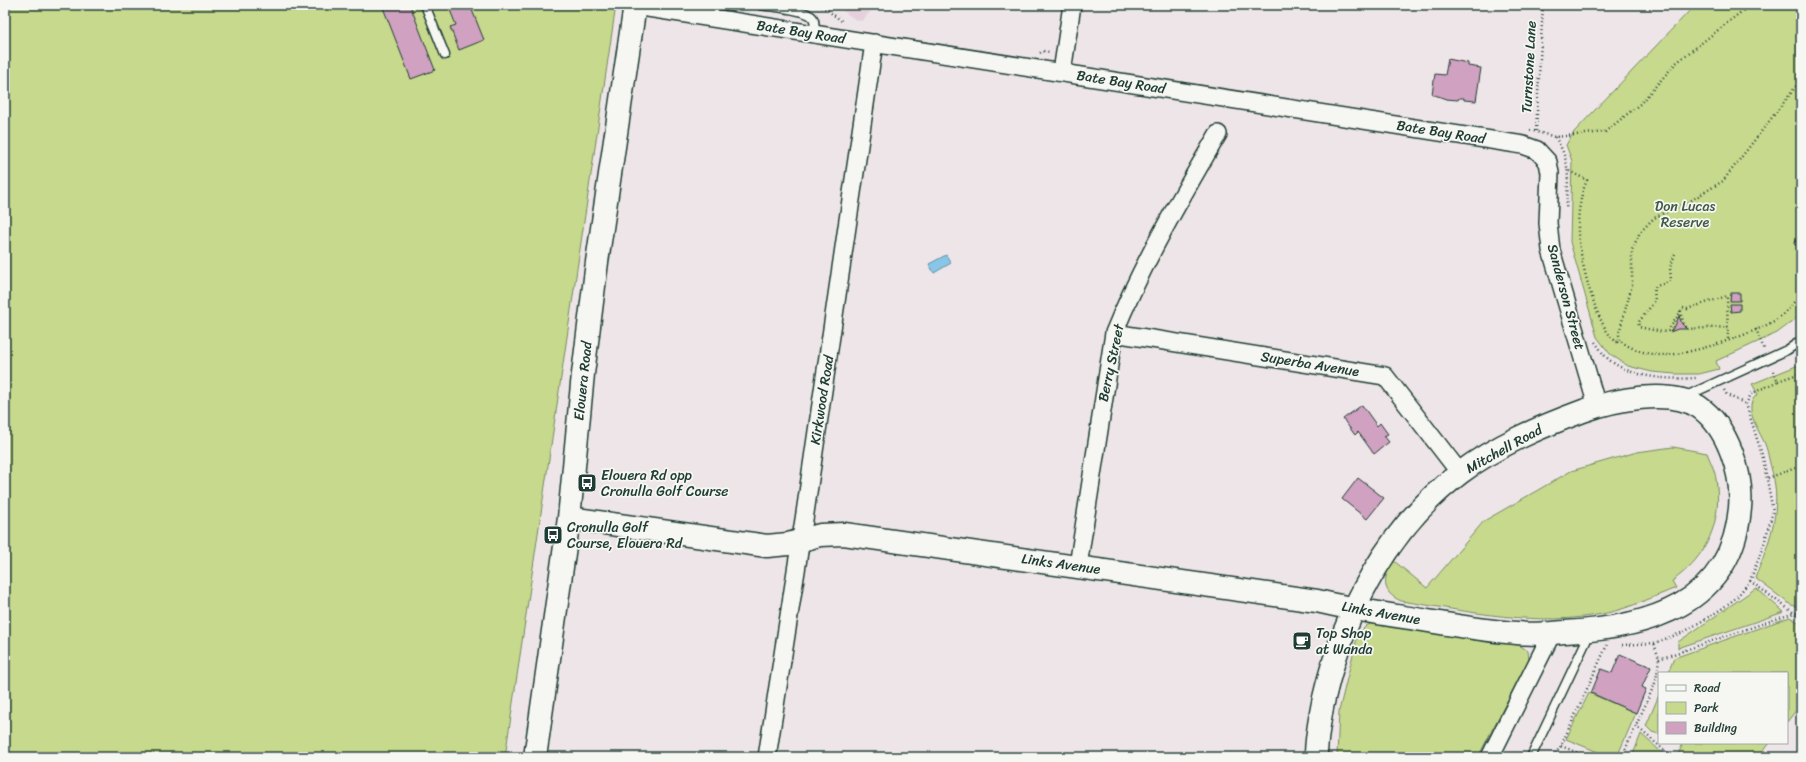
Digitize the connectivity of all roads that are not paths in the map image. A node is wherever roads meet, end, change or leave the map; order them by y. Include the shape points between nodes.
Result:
1 (425, 5) edge
2 (760, 5) edge
3 (1072, 5) edge
4 (635, 6) edge
5 (683, 10) edge
6 (710, 11) edge
7 (814, 33) junction
8 (874, 43) junction
9 (445, 55) dead end
10 (1062, 72) junction
11 (1218, 134) dead end
12 (1548, 162) joint
13 (1114, 334) junction
14 (1801, 341) edge
15 (1688, 402) junction
16 (1597, 406) junction
17 (1460, 473) junction
18 (569, 518) junction
19 (801, 540) junction
20 (1078, 566) junction
21 (1353, 610) junction
22 (1591, 631) junction
23 (1552, 632) junction
24 (535, 757) edge
25 (767, 757) edge
26 (1316, 757) edge
27 (1490, 757) edge
28 (1531, 757) edge

1 - 9 lane
2 - 7 lane via 807,12 815,22
3 - 10 street
4 - 5 street, Bate Bay Road
4 - 18 street, Elouera Road via 597,262
5 - 6 street, Bate Bay Road
6 - 7 street, Bate Bay Road
7 - 8 street, Bate Bay Road
8 - 10 street, Bate Bay Road
8 - 19 street, Kirkwood Road
10 - 12 street, Bate Bay Road via 1523,145 1537,150
11 - 13 street, Berry Street via 1175,208 1122,312
12 - 16 street, Sanderson Street via 1548,223 1551,250
13 - 17 street, Superba Avenue via 1385,376
13 - 20 street, Berry Street
14 - 15 lane
15 - 16 street, Mitchell Road via 1658,397
15 - 22 street, Links Avenue via 1712,418 1721,431 1734,462 1740,503 1732,548 1720,569 1705,587 1683,603 1658,616 1634,624
16 - 17 street, Mitchell Road via 1521,436
17 - 21 street, Mitchell Road via 1433,496 1389,547
18 - 19 street, Links Avenue via 767,546
18 - 24 street, Elouera Road
19 - 20 street, Links Avenue via 820,535 844,534
19 - 25 street, Kirkwood Road
20 - 21 street, Links Avenue via 1317,601
21 - 23 street, Links Avenue via 1483,630 1520,634
21 - 26 street, Mitchell Road via 1329,677
22 - 23 street, Links Avenue
22 - 28 lane
23 - 27 street

